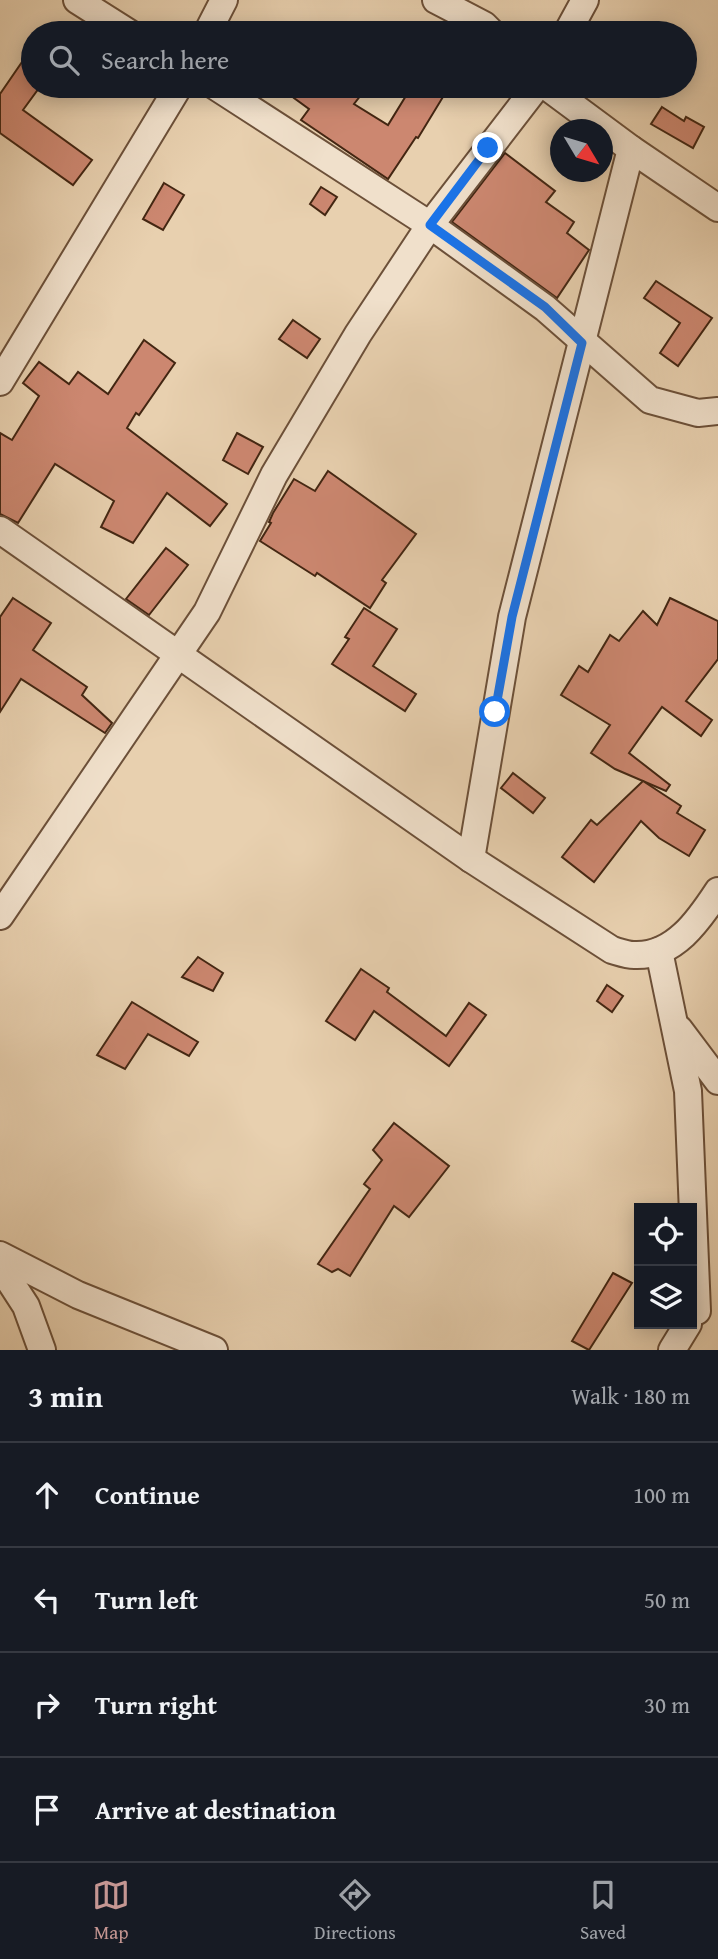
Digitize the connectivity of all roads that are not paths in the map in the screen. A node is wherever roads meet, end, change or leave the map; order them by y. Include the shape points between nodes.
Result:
1 (77, 0) edge
2 (224, 0) edge
3 (436, 0) edge
4 (585, 0) edge
5 (110, 21) edge
6 (213, 21) edge
7 (476, 21) edge
8 (574, 21) edge
9 (172, 98) edge
10 (234, 98) edge
11 (528, 98) edge
12 (562, 98) edge
13 (631, 149) junction
14 (718, 208) edge
15 (430, 225) junction
16 (582, 343) junction
17 (0, 382) edge
18 (718, 411) edge
19 (0, 530) edge
20 (180, 655) junction
21 (471, 859) junction
22 (718, 891) edge
23 (0, 916) edge
24 (659, 951) junction
25 (673, 1021) junction
26 (718, 1081) edge
27 (0, 1255) edge
28 (0, 1266) edge
29 (691, 1266) edge
30 (718, 1285) edge
31 (697, 1312) edge
32 (685, 1329) edge
33 (41, 1350) edge
34 (214, 1350) edge
35 (672, 1350) edge

1 - 5 street
2 - 6 street
3 - 7 street
4 - 8 street
9 - 17 street
10 - 15 street
11 - 15 street
12 - 13 street
13 - 14 street
13 - 16 street
15 - 16 street via 545,307
15 - 20 street via 274,475 207,612
16 - 18 street via 650,400 698,412
16 - 21 street via 512,617
19 - 20 street
20 - 21 street
20 - 23 street
21 - 24 street via 612,950 635,955
22 - 24 street via 699,921
24 - 25 street
25 - 26 street
25 - 29 street via 688,1091
27 - 34 street via 78,1295
28 - 33 street via 26,1306
30 - 31 street
32 - 35 street

